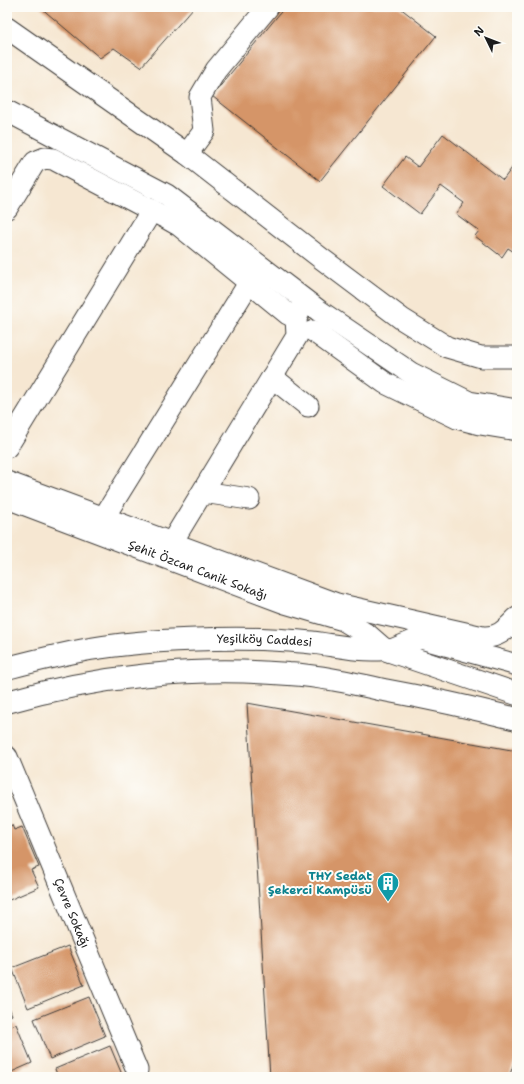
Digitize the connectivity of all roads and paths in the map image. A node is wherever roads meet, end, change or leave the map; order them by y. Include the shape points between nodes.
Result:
1 (268, 7) edge
2 (7, 28) edge
3 (7, 111) edge
4 (187, 154) junction
5 (7, 208) edge
6 (152, 210) junction
7 (249, 282) junction
8 (332, 320) junction
9 (303, 321) junction
10 (517, 357) edge
11 (272, 377) junction
12 (308, 406) dead end
13 (517, 410) edge
14 (517, 430) edge
15 (7, 447) edge
16 (7, 482) edge
17 (202, 492) junction
18 (7, 498) edge
19 (249, 499) dead end
20 (104, 517) junction
21 (172, 542) junction
22 (517, 618) edge
23 (387, 650) junction
24 (517, 665) edge
25 (7, 668) edge
26 (40, 692) junction
27 (517, 694) edge
28 (7, 702) edge
29 (7, 710) edge
30 (517, 719) edge
31 (7, 757) edge
32 (137, 1070) dead end

1 - 4 street via 216,70 200,97 204,131
2 - 4 street
3 - 9 street via 167,195
4 - 10 street via 359,287 447,348 481,357
5 - 6 street via 35,162 45,158 53,159
6 - 7 street via 180,226
6 - 15 street
7 - 9 street via 288,314
7 - 20 street
8 - 9 street
8 - 9 street
8 - 13 street via 411,373 469,402
9 - 11 street
9 - 14 street via 385,383 457,418
11 - 12 street
11 - 17 street
16 - 20 street
17 - 19 street
17 - 21 street
18 - 23 street, Şehit Özcan Canik Sokağı via 285,602 343,620
20 - 21 street
21 - 22 street via 337,604 483,637 501,634
23 - 24 street via 420,638
23 - 25 highway, Yeşilköy Caddesi via 260,639 190,640 91,649
23 - 27 highway, Yeşilköy Caddesi
26 - 28 highway
26 - 29 highway
26 - 30 highway via 156,674 231,671 289,674 326,678
31 - 32 street, Çevre Sokağı

